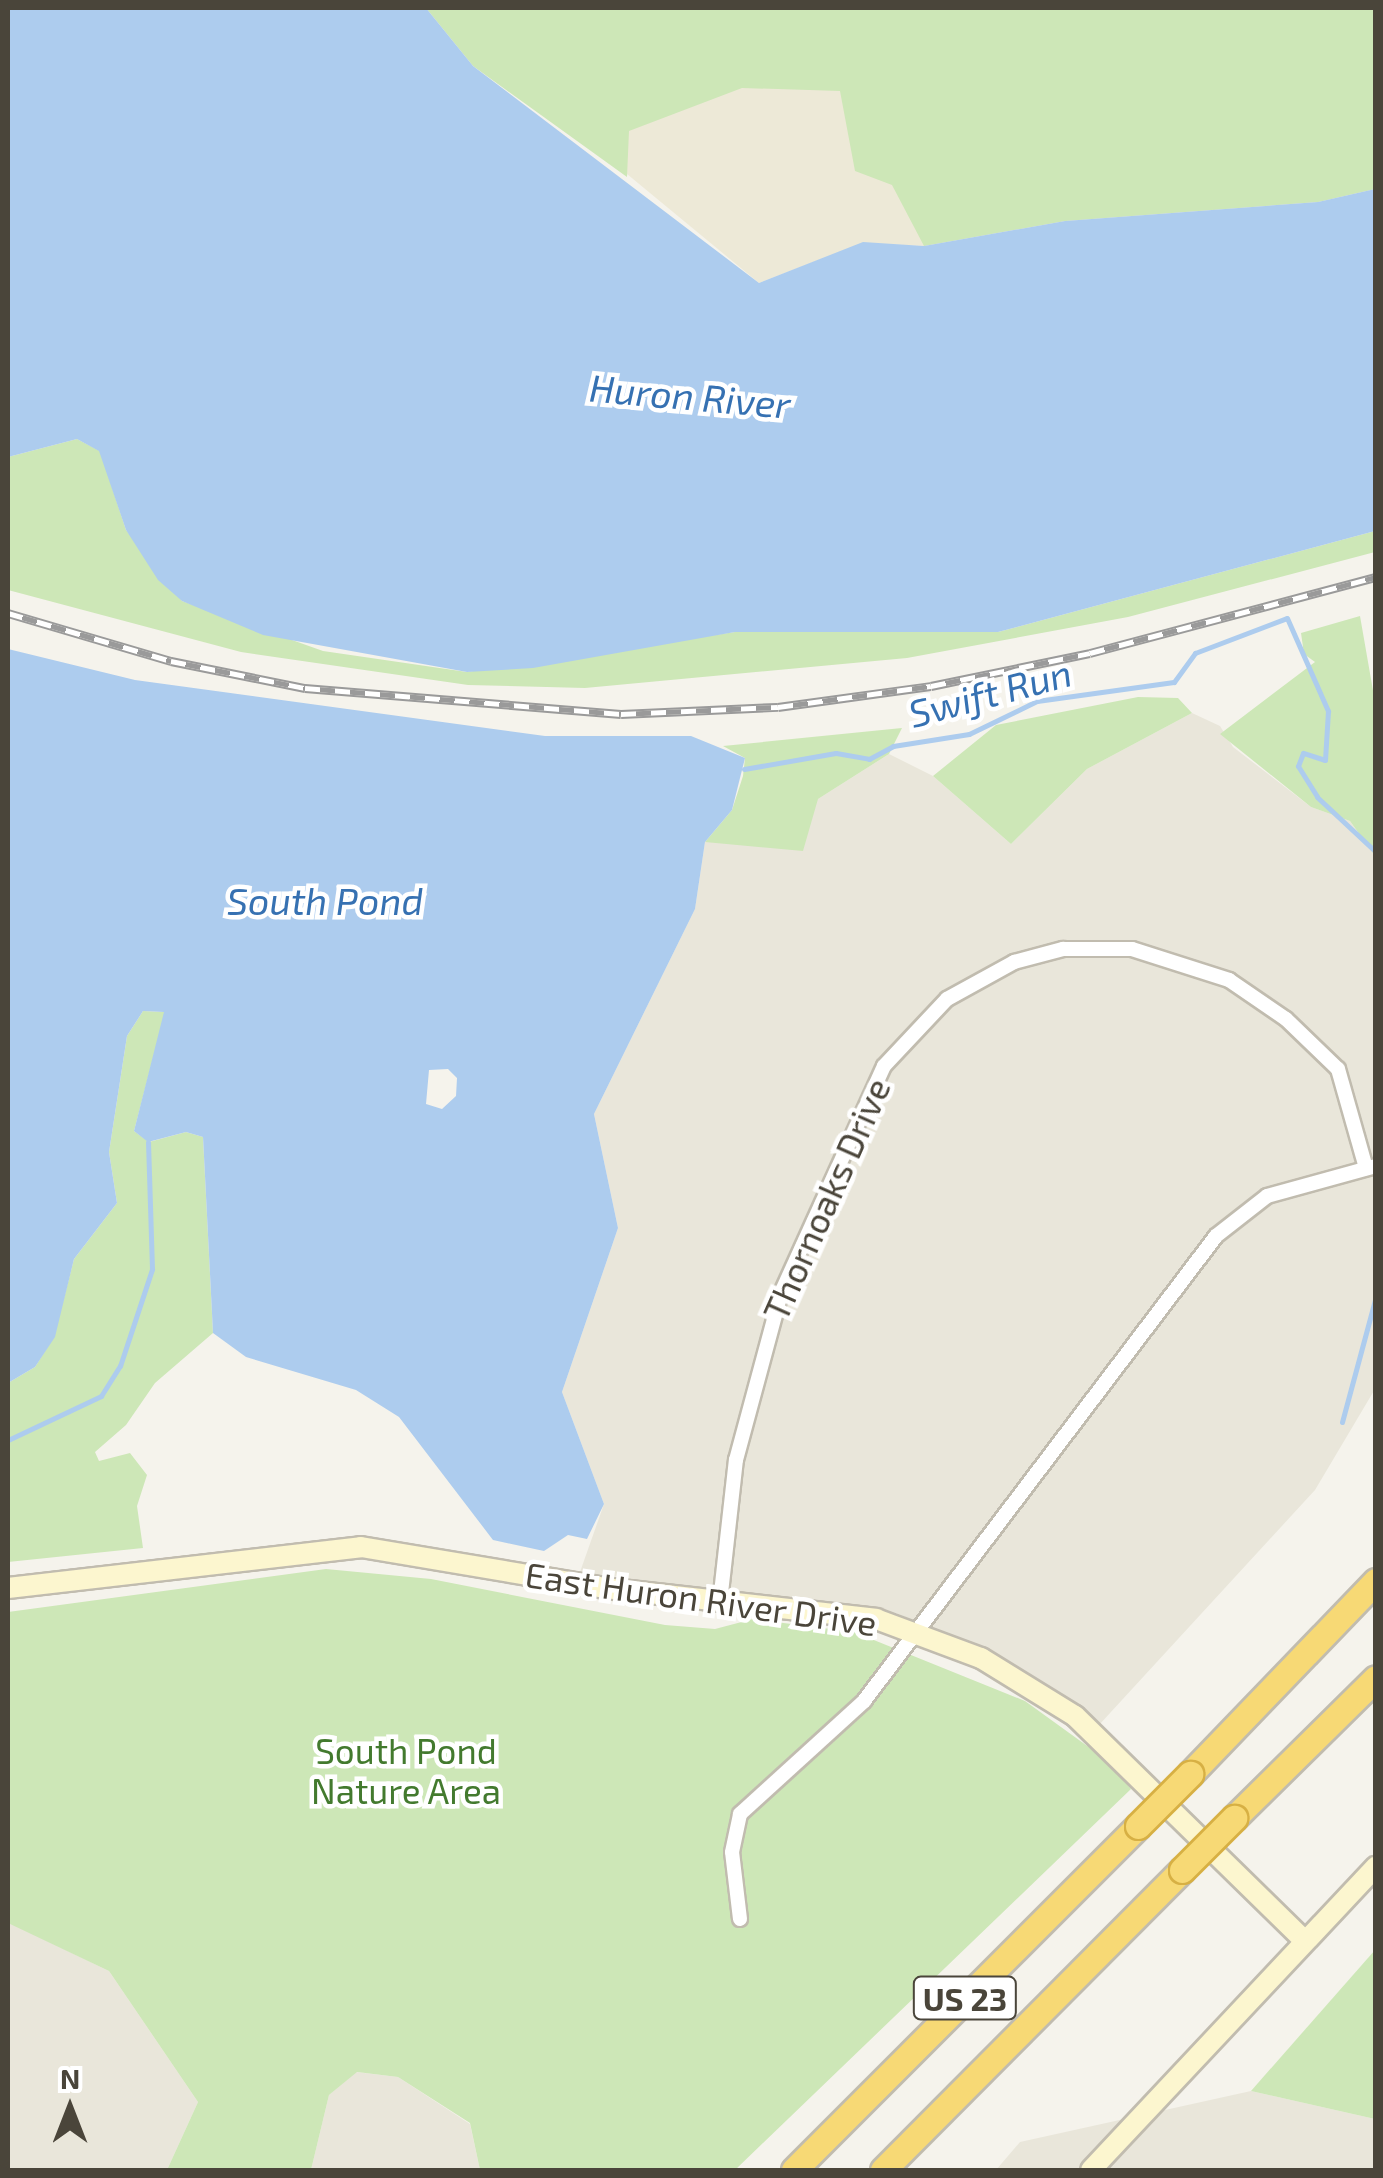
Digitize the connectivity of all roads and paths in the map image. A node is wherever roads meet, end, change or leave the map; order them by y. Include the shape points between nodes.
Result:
1 (1370, 1167) edge
2 (1376, 1581) edge
3 (8, 1588) edge
4 (720, 1602) junction
5 (914, 1631) junction
6 (1376, 1678) edge
7 (1376, 1867) edge
8 (740, 1919) dead end
9 (1303, 1939) junction
10 (794, 2170) edge
11 (883, 2170) edge
12 (1091, 2170) edge

1 - 4 street, Thornoaks Drive via 1338,1069 1286,1018 1215,974 1132,949 1063,949 1014,962 947,999 884,1066 781,1293 736,1460
1 - 5 street via 1267,1196 1216,1236
2 - 10 highway, US 23, bridge
3 - 4 main road, East Huron River Drive via 361,1548
4 - 5 main road, East Huron River Drive via 826,1611
5 - 8 street via 864,1701 740,1814 732,1852
5 - 9 main road, East Huron River Drive via 980,1658 1075,1716
6 - 11 highway, US 23, bridge
7 - 9 main road
9 - 12 main road

